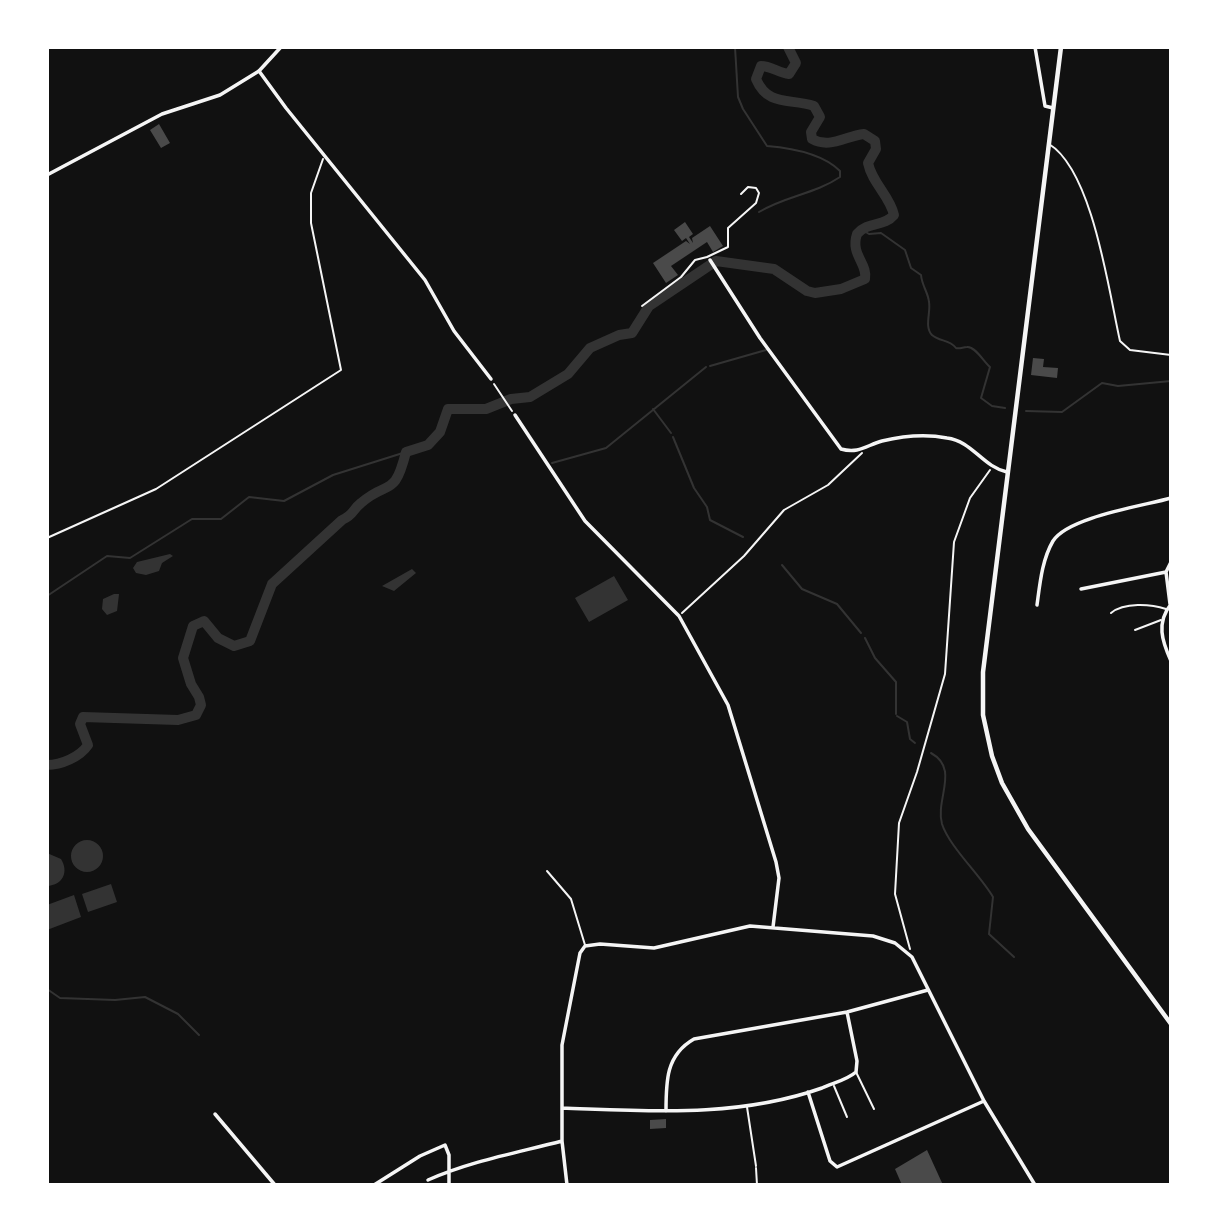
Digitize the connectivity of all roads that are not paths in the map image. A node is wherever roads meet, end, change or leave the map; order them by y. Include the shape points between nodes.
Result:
1 (281, 47) edge
2 (1035, 47) edge
3 (1061, 47) edge
4 (259, 71) junction
5 (1053, 108) junction
6 (1048, 143) junction
7 (47, 175) edge
8 (741, 194) dead end
9 (708, 258) junction
10 (642, 306) dead end
11 (1171, 355) edge
12 (491, 379) road end
13 (515, 415) road end
14 (1009, 473) junction
15 (1171, 498) edge
16 (1171, 562) edge
17 (1166, 572) junction
18 (1081, 589) dead end
19 (1037, 605) dead end
20 (1169, 606) edge
21 (1111, 612) dead end
22 (1162, 620) junction
23 (1135, 630) dead end
24 (1171, 661) edge
25 (547, 871) dead end
26 (773, 926) junction
27 (585, 946) junction
28 (928, 990) junction
29 (846, 1012) junction
30 (1171, 1024) edge
31 (856, 1072) junction
32 (833, 1083) junction
33 (808, 1092) junction
34 (984, 1101) junction
35 (747, 1107) junction
36 (562, 1108) junction
37 (874, 1109) dead end
38 (666, 1111) junction
39 (215, 1114) dead end
40 (847, 1117) dead end
41 (562, 1141) junction
42 (756, 1166) road end
43 (449, 1170) junction
44 (428, 1180) dead end
45 (275, 1185) edge
46 (374, 1185) edge
47 (449, 1185) edge
48 (567, 1185) edge
49 (1035, 1185) edge

1 - 4 street
2 - 5 street via 1045,106
3 - 5 main road
4 - 7 street via 204,103 174,109
4 - 12 street via 425,280 454,331
5 - 6 main road
6 - 11 lane via 1060,151 1091,216 1120,341 1130,350
6 - 14 main road
8 - 9 lane via 748,187 759,193 756,204 728,228 728,247
9 - 10 lane via 704,255 695,260 681,277
9 - 14 street via 833,441 848,451 903,437 945,437 968,445 992,466
13 - 26 street via 585,521 679,616 728,705 779,878
14 - 30 main road via 984,672 983,715 992,756 1028,829
15 - 19 street via 1062,531 1045,559
16 - 17 street
17 - 18 street
17 - 20 street
20 - 21 lane via 1152,604
20 - 22 street
22 - 23 lane
22 - 24 street via 1160,631
25 - 27 lane via 571,899
26 - 27 street via 727,929 654,948
26 - 28 street via 873,936 895,943 912,957
27 - 36 street via 576,961 565,1024
28 - 29 street
28 - 34 street
29 - 31 street via 858,1061
29 - 38 street via 694,1038 677,1051 671,1063
31 - 32 street
31 - 37 lane
32 - 33 street
32 - 40 lane
33 - 34 street via 830,1161 837,1167
33 - 35 street
34 - 49 street
35 - 38 street
35 - 42 lane
36 - 38 street
36 - 41 street
39 - 45 street
41 - 43 street
41 - 48 street
43 - 44 street
43 - 46 street via 449,1148 440,1145
43 - 47 street

